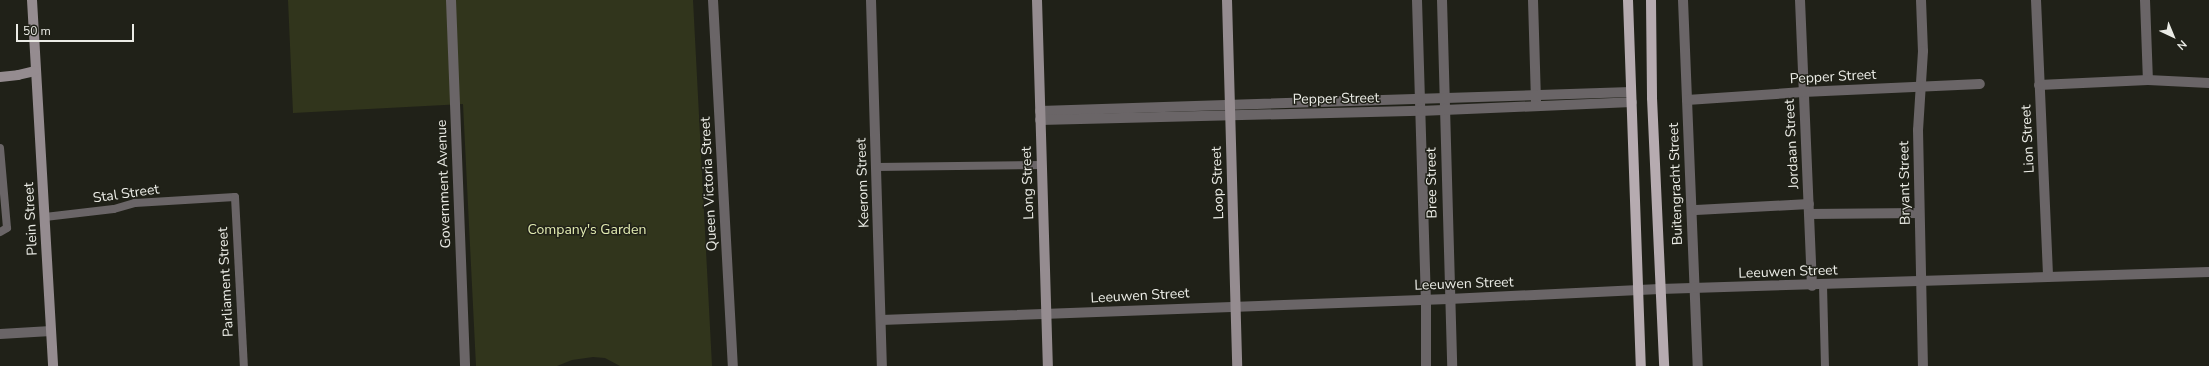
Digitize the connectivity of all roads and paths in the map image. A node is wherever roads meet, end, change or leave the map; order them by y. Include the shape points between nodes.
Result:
1 (32, 0) edge
2 (450, 0) edge
3 (713, 0) edge
4 (871, 0) edge
5 (1038, 0) edge
6 (1227, 0) edge
7 (1417, 0) edge
8 (1442, 0) edge
9 (1533, 0) edge
10 (1628, 0) edge
11 (1651, 0) edge
12 (1683, 0) edge
13 (1800, 0) edge
14 (1921, 0) edge
15 (2036, 0) edge
16 (2145, 0) edge
17 (35, 71) junction
18 (0, 77) edge
19 (2148, 80) junction
20 (2209, 83) edge
21 (1980, 84) dead end
22 (2039, 85) junction
23 (1920, 86) junction
24 (1631, 92) junction
25 (1803, 92) junction
26 (1535, 96) junction
27 (1419, 98) junction
28 (1444, 98) junction
29 (1687, 100) junction
30 (1632, 102) junction
31 (1536, 107) junction
32 (1230, 110) junction
33 (1444, 110) junction
34 (1420, 111) junction
35 (1040, 115) junction
36 (0, 148) edge
37 (1041, 165) junction
38 (876, 167) junction
39 (235, 196) joint
40 (1809, 209) junction
41 (1696, 210) dead end
42 (1920, 212) junction
43 (46, 217) junction
44 (0, 232) edge
45 (2209, 272) edge
46 (2048, 277) junction
47 (1922, 280) junction
48 (1823, 285) junction
49 (1812, 286) junction
50 (1694, 288) junction
51 (1660, 289) junction
52 (1639, 290) junction
53 (1426, 299) junction
54 (1449, 299) junction
55 (1235, 305) junction
56 (1046, 314) junction
57 (881, 320) junction
58 (51, 331) junction
59 (0, 334) edge
60 (53, 366) edge
61 (244, 366) edge
62 (465, 366) edge
63 (733, 366) edge
64 (882, 366) edge
65 (1048, 366) edge
66 (1237, 366) edge
67 (1426, 366) edge
68 (1452, 366) edge
69 (1641, 366) edge
70 (1664, 366) edge
71 (1698, 366) edge
72 (1825, 366) edge
73 (1923, 366) edge

1 - 17 street, Plein Street
2 - 62 street, Government Avenue
3 - 63 street, Queen Victoria Street
4 - 38 street, Keerom Street
5 - 35 street, Long Street
6 - 32 street, Loop Street
7 - 27 street, Bree Street
8 - 28 street, Bree Street
9 - 26 street
10 - 24 main road
11 - 51 main road, Buitengracht Street via 1652,98
12 - 29 street, Buitengracht Street
13 - 25 street, Jordaan Street
14 - 23 street, Bryant Street via 1923,50
15 - 22 street, Lion Street
16 - 19 street
17 - 18 street
17 - 43 street, Plein Street
19 - 20 street
19 - 22 street
21 - 23 street, Pepper Street
22 - 46 street, Lion Street
23 - 25 street, Pepper Street
23 - 42 street, Bryant Street
24 - 26 street, Pepper Street
24 - 30 main road
25 - 29 street, Pepper Street
25 - 40 street, Jordaan Street
26 - 28 street, Pepper Street
26 - 31 street
27 - 28 street, Pepper Street
27 - 32 street, Pepper Street
27 - 34 street, Bree Street
28 - 33 street, Bree Street
29 - 50 street, Buitengracht Street
30 - 31 street, Pepper Street
30 - 52 main road
31 - 33 street, Pepper Street
32 - 34 street, Pepper Street
32 - 35 street, Pepper Street
32 - 55 street, Loop Street
33 - 34 street, Pepper Street
33 - 54 street, Bree Street
34 - 53 street, Bree Street
35 - 37 street, Long Street
36 - 44 lane via 7,228
37 - 38 lane
37 - 56 street, Long Street
38 - 57 street, Keerom Street
39 - 43 lane, Stal Street via 135,203 114,209
39 - 61 lane, Parliament Street
40 - 41 street
40 - 42 street
40 - 49 street, Jordaan Street
42 - 47 street, Bryant Street
43 - 58 street, Plein Street
45 - 46 street, Leeuwen Street
46 - 47 street, Leeuwen Street
47 - 48 street, Leeuwen Street
47 - 73 street, Bryant Street
48 - 49 street, Leeuwen Street
48 - 72 lane
49 - 50 street, Leeuwen Street
50 - 51 street, Leeuwen Street
50 - 71 street, Buitengracht Street
51 - 52 street, Leeuwen Street
51 - 70 main road, Buitengracht Street
52 - 54 street, Leeuwen Street
52 - 69 main road
53 - 54 street, Leeuwen Street
53 - 55 street, Leeuwen Street
53 - 67 street, Bree Street
54 - 68 street, Bree Street
55 - 56 street, Leeuwen Street
55 - 66 street, Loop Street
56 - 57 street, Leeuwen Street
56 - 65 street, Long Street
57 - 64 street, Keerom Street
58 - 59 street
58 - 60 street, Plein Street

